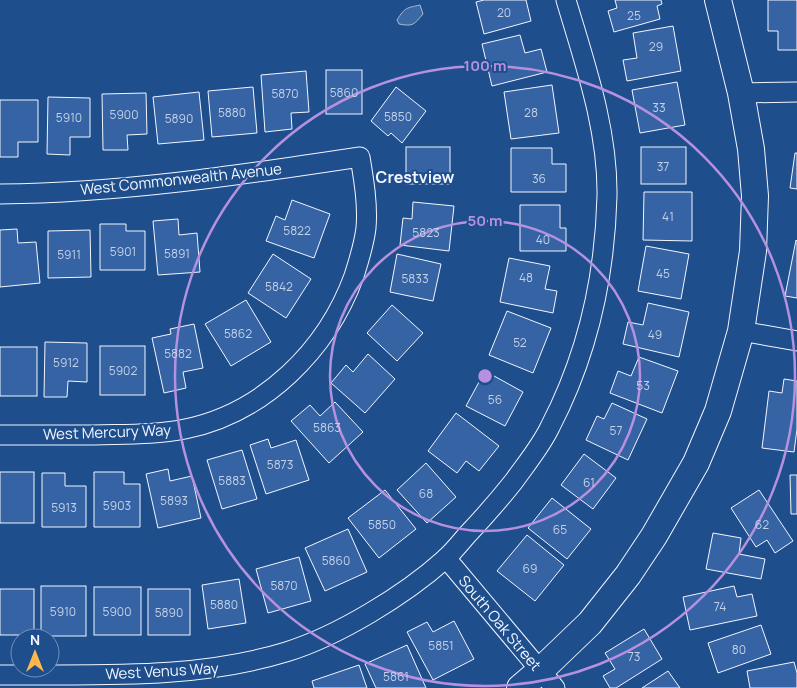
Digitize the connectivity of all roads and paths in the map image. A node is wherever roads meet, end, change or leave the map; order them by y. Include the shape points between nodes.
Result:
1 (566, 0) edge
2 (718, 0) edge
3 (797, 92) edge
4 (741, 93) junction
5 (360, 157) joint
6 (0, 194) edge
7 (741, 331) junction
8 (797, 341) edge
9 (0, 435) edge
10 (446, 558) junction
11 (0, 675) edge
12 (547, 679) edge
13 (520, 688) edge

1 - 10 street, West Venus Way via 602,130 607,195 604,250 590,325 550,429 499,500
2 - 4 street
3 - 4 street
4 - 7 street via 752,149 755,196 753,251
5 - 6 street, West Commonwealth Avenue via 250,174 77,191
5 - 9 street, West Mercury Way via 366,228 362,253 351,284 331,324 314,348 257,400 187,429 129,434
7 - 8 street
7 - 12 street via 718,411 696,463 628,575
10 - 11 street, West Venus Way via 406,590 330,635 278,654 224,668 185,672
10 - 12 street, South Oak Street
12 - 13 street

